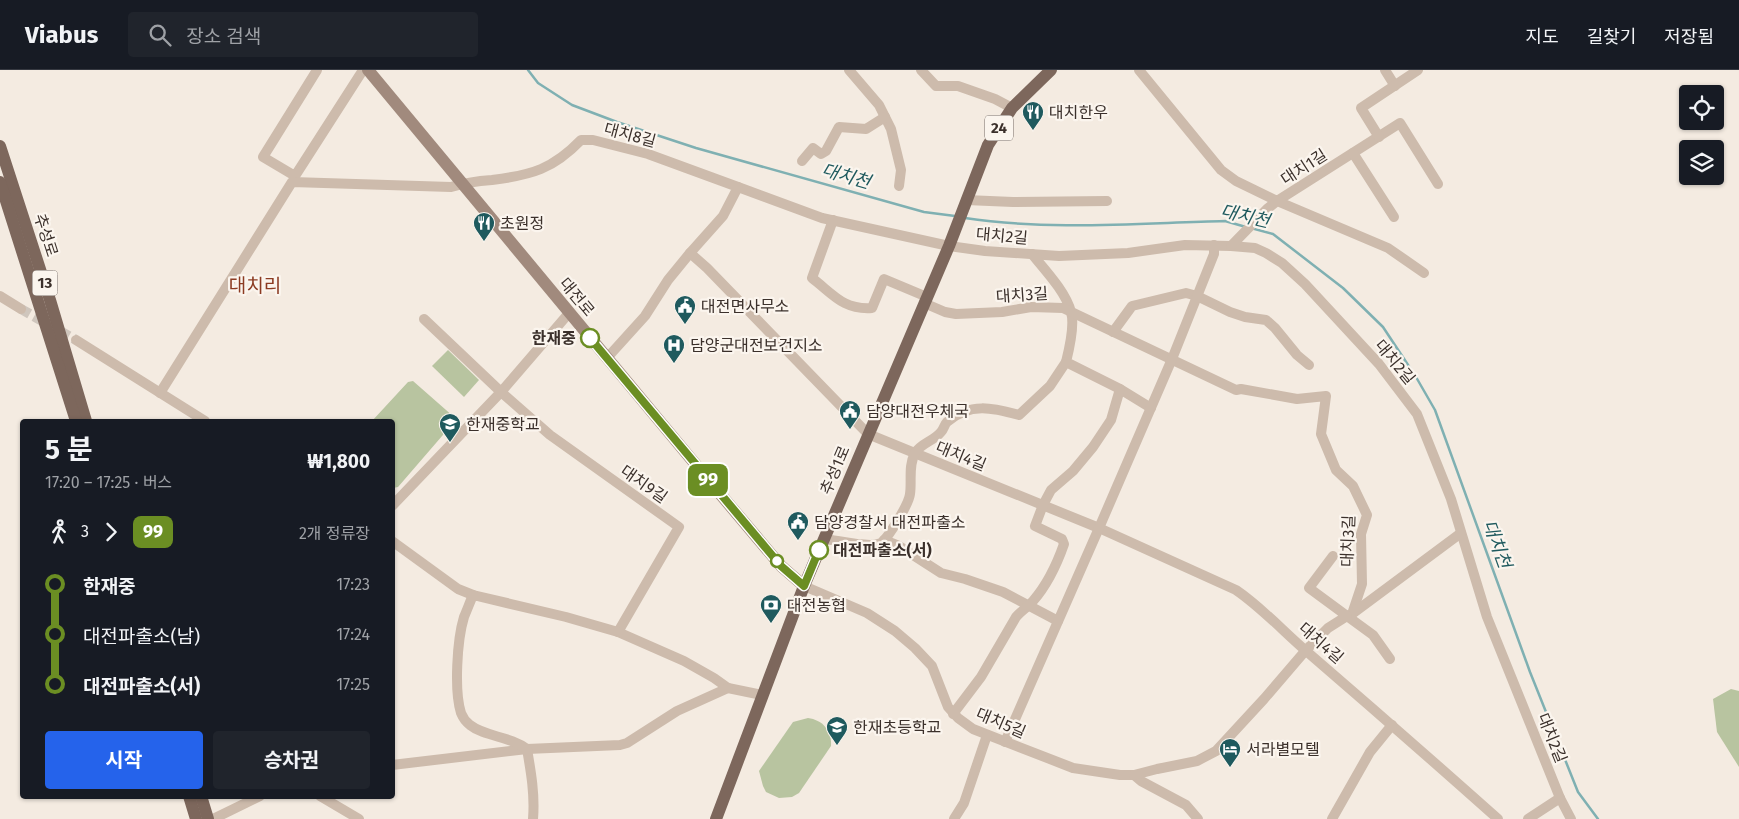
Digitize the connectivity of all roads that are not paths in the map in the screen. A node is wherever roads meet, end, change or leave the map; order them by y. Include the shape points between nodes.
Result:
1 (317, 70) edge
2 (362, 70) edge
3 (368, 70) edge
4 (849, 70) edge
5 (921, 70) edge
6 (1051, 70) edge
7 (1139, 70) edge
8 (1385, 70) edge
9 (1418, 70) edge
10 (1395, 86) junction
11 (1012, 108) junction
12 (886, 117) junction
13 (1379, 137) junction
14 (0, 146) edge
15 (1353, 153) junction
16 (802, 161) dead end
17 (293, 179) junction
18 (0, 182) edge
19 (461, 184) junction
20 (1438, 184) dead end
21 (899, 186) dead end
22 (738, 187) junction
23 (966, 200) junction
24 (1107, 200) dead end
25 (1277, 202) junction
26 (1394, 217) dead end
27 (833, 220) junction
28 (1235, 242) junction
29 (1214, 245) junction
30 (949, 246) junction
31 (690, 253) junction
32 (1032, 254) junction
33 (1424, 273) dead end
34 (0, 296) edge
35 (1197, 296) junction
36 (926, 300) junction
37 (21, 309) tunnel mouth
38 (1072, 312) junction
39 (570, 313) junction
40 (424, 319) dead end
41 (1113, 332) junction
42 (76, 340) tunnel mouth
43 (607, 358) junction
44 (1172, 359) junction
45 (1066, 362) junction
46 (1309, 365) dead end
47 (1120, 389) junction
48 (501, 392) junction
49 (160, 393) junction
50 (1151, 408) junction
51 (75, 419) edge
52 (85, 419) edge
53 (202, 419) edge
54 (868, 434) junction
55 (915, 454) junction
56 (395, 503) edge
57 (1043, 505) junction
58 (1100, 528) junction
59 (1461, 532) junction
60 (824, 539) junction
61 (884, 540) junction
62 (395, 543) edge
63 (1333, 556) dead end
64 (804, 586) junction
65 (473, 595) junction
66 (1029, 605) junction
67 (1349, 615) junction
68 (1058, 621) junction
69 (618, 632) junction
70 (1306, 650) junction
71 (1390, 659) dead end
72 (728, 688) junction
73 (762, 695) junction
74 (953, 714) junction
75 (1392, 725) junction
76 (987, 735) junction
77 (1005, 742) junction
78 (527, 749) junction
79 (395, 765) edge
80 (1134, 775) junction
81 (1560, 798) junction
82 (254, 799) edge
83 (325, 799) edge
84 (198, 808) edge
85 (208, 819) edge
86 (213, 819) edge
87 (359, 819) edge
88 (533, 819) edge
89 (716, 819) edge
90 (954, 819) edge
91 (1198, 819) edge
92 (1332, 819) edge
93 (1498, 819) edge
94 (1528, 819) edge
95 (1571, 819) edge

1 - 17 street via 263,157
2 - 17 street
3 - 19 street, 대전로
4 - 12 street
5 - 11 street via 936,86 958,86
6 - 11 main road, 추성1로 / 24
7 - 25 street, 대치1길 via 1221,170
8 - 10 street
9 - 10 street
10 - 13 street via 1362,108
11 - 23 main road, 추성1로 / 24 via 988,145
12 - 16 street via 866,129 839,127 826,151 821,154 813,148
12 - 21 street via 892,129 901,170
13 - 15 street, 대치1길
13 - 20 street, 대치1길 via 1400,123
14 - 52 main road, 추성로 / 13
15 - 25 street, 대치1길
15 - 26 street
17 - 19 street, 대치8길 via 451,187
17 - 49 street
18 - 51 main road, 추성로 / 13
19 - 22 street, 대치8길 via 541,170 581,140 593,140 648,154
19 - 39 street, 대전로
22 - 27 street, 대치8길
22 - 31 street via 723,216
23 - 24 street
23 - 30 main road, 추성1로 / 24
25 - 28 street via 1266,209
25 - 33 street via 1388,248
27 - 30 street, 대치8길
27 - 36 street, 대치3길 via 812,278 832,296 853,308 872,308 884,279
28 - 29 street, 대치2길
28 - 59 street, 대치2길 via 1255,248 1282,263 1379,364 1417,414
29 - 32 street, 대치2길 via 1185,245 1128,253
29 - 35 street via 1214,254
30 - 32 street, 대치2길
30 - 36 main road, 추성1로 / 24
31 - 43 street via 645,316
31 - 54 street
32 - 38 street via 1058,286
34 - 37 street
35 - 41 street via 1186,293 1132,306
35 - 44 street
35 - 46 street via 1230,312 1266,320
36 - 38 street, 대치3길 via 945,312 956,314 1031,307 1063,308
36 - 54 main road, 추성1로 / 24
38 - 41 street, 대치3길
38 - 45 street
39 - 43 street, 대전로
39 - 48 street
40 - 48 street
41 - 44 street, 대치3길
42 - 49 street
43 - 64 street, 대전로 via 781,566
44 - 50 street
44 - 67 street, 대치3길 via 1236,390 1297,398 1326,396 1322,434 1336,470 1354,486 1367,515 1361,534 1362,584
45 - 47 street
45 - 55 street via 1050,386 1019,415 991,407 964,412 946,423 941,432
47 - 50 street
47 - 57 street via 1110,420 1094,447 1068,477 1051,490
48 - 56 street
48 - 69 street, 대치9길 via 550,435 679,527
49 - 53 street
50 - 58 street
54 - 55 street, 대치4길
54 - 60 main road, 추성1로 / 24
55 - 57 street, 대치4길
55 - 61 street via 911,464 910,496
57 - 58 street, 대치4길
57 - 66 street via 1036,526 1062,539 1064,544 1046,583
58 - 68 street
58 - 70 street, 대치4길 via 1236,590
59 - 67 street
59 - 81 street, 대치2길 via 1487,617
60 - 61 street via 868,545
60 - 64 main road, 추성1로 / 24
61 - 66 street via 941,573 989,587
62 - 65 street via 458,589
63 - 67 street via 1309,588
64 - 73 main road, 추성1로 / 24
64 - 74 street, 대치5길 via 867,613 915,648 932,666
65 - 69 street
65 - 78 street via 461,633 457,683 461,712 475,728 518,742
66 - 68 street
66 - 74 street via 1016,617 981,677
67 - 70 street via 1328,628
67 - 71 street via 1373,635
68 - 77 street
69 - 72 street via 684,661
70 - 75 street, 대치4길
70 - 80 street via 1216,751 1198,761
72 - 73 street
72 - 78 street via 677,712 627,743
73 - 89 main road, 추성1로 / 24
74 - 76 street, 대치5길
75 - 92 street via 1370,752
75 - 93 street, 대치4길
76 - 77 street, 대치5길
76 - 90 street via 964,803
77 - 80 street, 대치5길 via 1073,768
78 - 79 street
78 - 88 street
80 - 91 street, 대치5길 via 1186,805
81 - 94 street
81 - 95 street, 대치2길
82 - 86 street
83 - 87 street
84 - 85 main road

